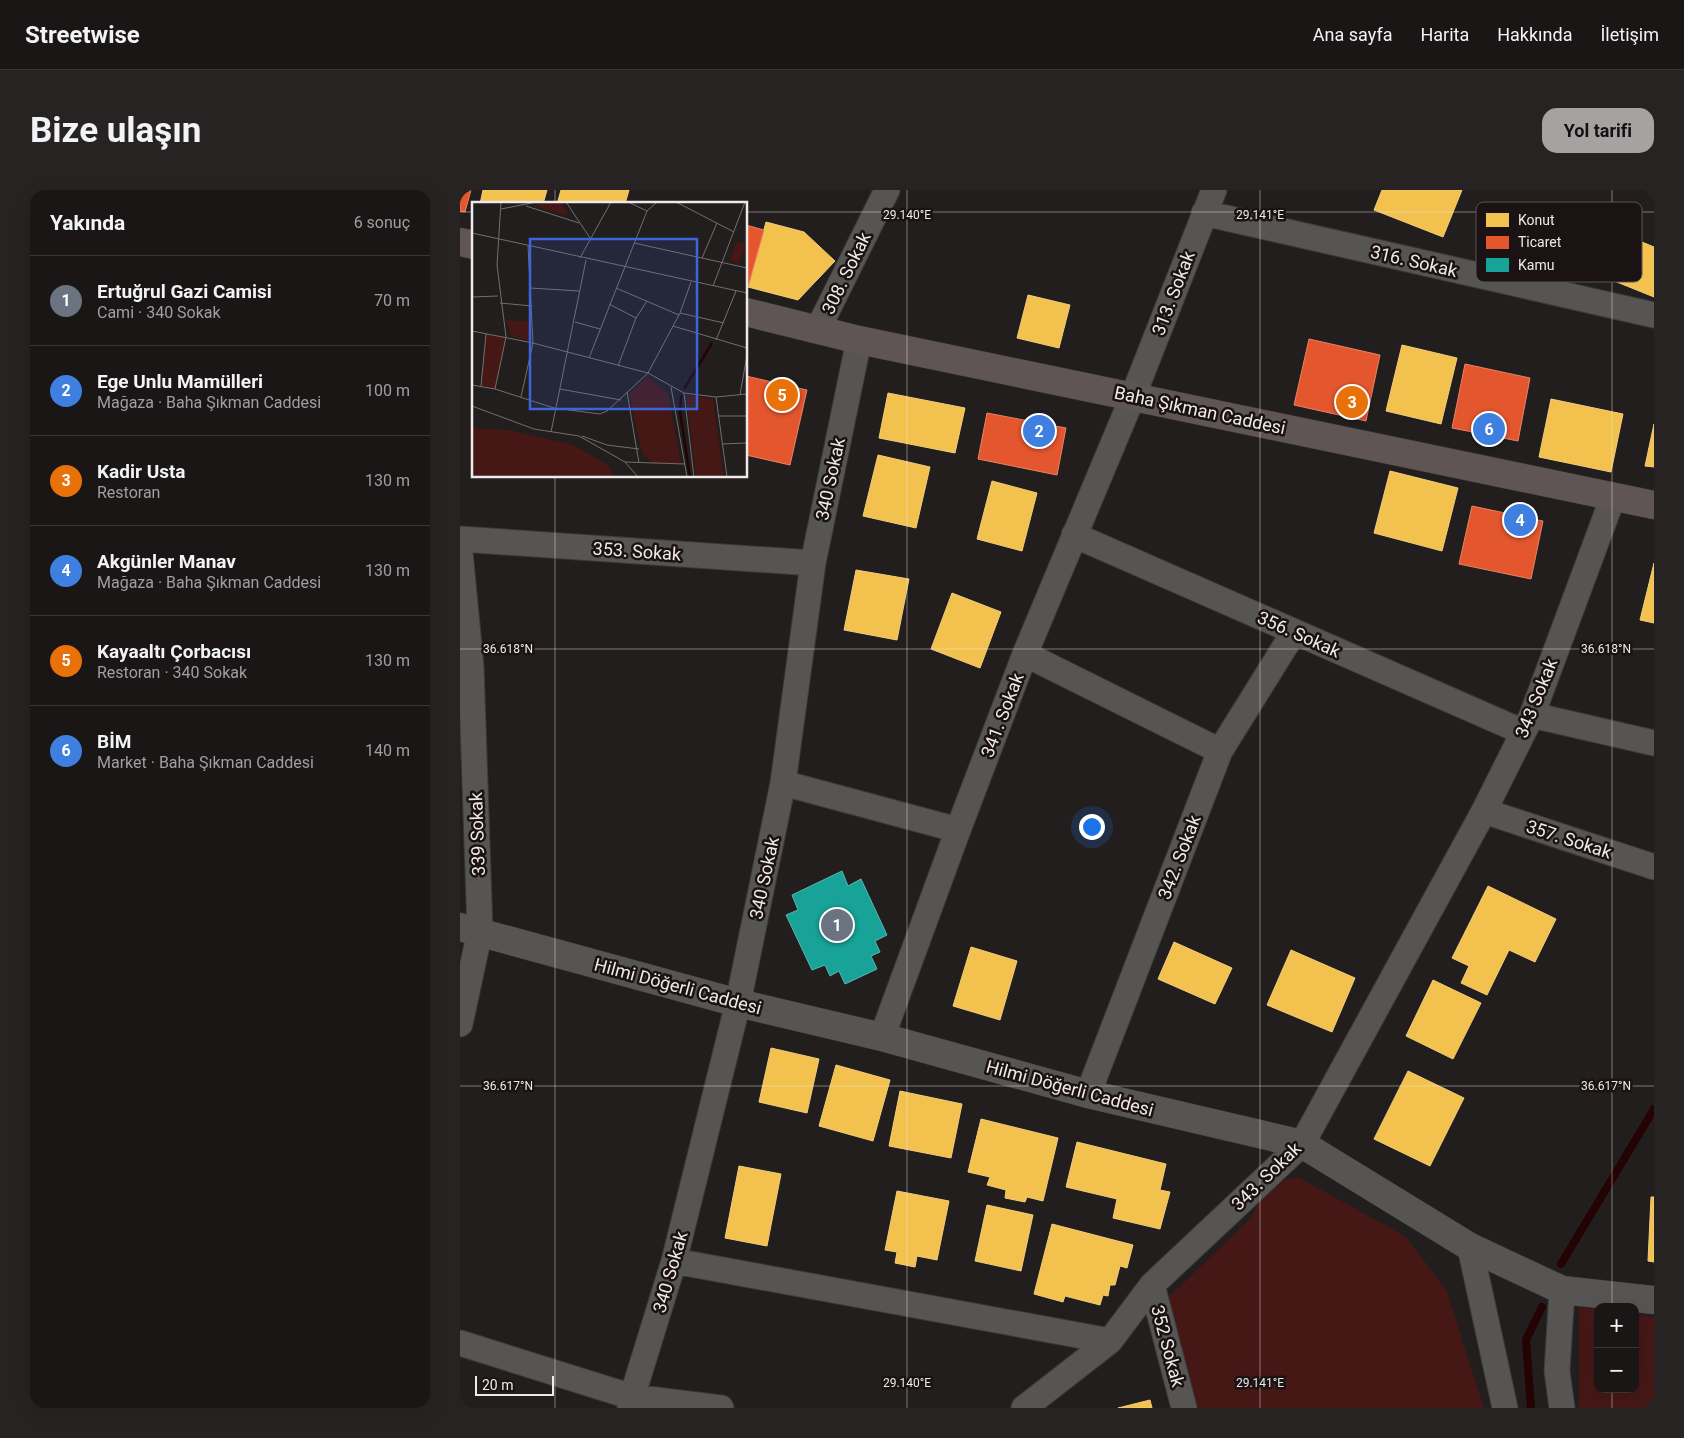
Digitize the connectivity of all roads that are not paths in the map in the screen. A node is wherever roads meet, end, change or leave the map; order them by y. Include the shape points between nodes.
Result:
1 (887, 190) edge
2 (1214, 190) edge
3 (1204, 213) junction
4 (1476, 275) edge
5 (1508, 282) edge
6 (748, 312) edge
7 (1654, 315) edge
8 (818, 329) junction
9 (859, 340) junction
10 (1133, 396) junction
11 (1613, 497) junction
12 (1654, 505) edge
13 (1074, 535) junction
14 (460, 539) edge
15 (460, 552) edge
16 (813, 563) junction
17 (1294, 632) junction
18 (1026, 654) junction
19 (466, 666) edge
20 (1528, 724) junction
21 (1654, 743) edge
22 (1220, 751) junction
23 (784, 783) junction
24 (1484, 811) junction
25 (958, 830) junction
26 (1654, 868) edge
27 (470, 929) edge
28 (738, 1003) junction
29 (460, 1024) edge
30 (882, 1037) junction
31 (1088, 1094) junction
32 (1302, 1144) junction
33 (1470, 1246) junction
34 (674, 1261) junction
35 (1152, 1285) junction
36 (1562, 1290) junction
37 (1654, 1300) edge
38 (1110, 1341) junction
39 (460, 1343) edge
40 (631, 1402) edge
41 (721, 1408) edge
42 (1024, 1408) edge
43 (1184, 1408) edge
44 (1505, 1408) edge
45 (1562, 1408) edge

1 - 8 street, 308. Sokak
2 - 3 street, 313. Sokak
3 - 4 street, 316. Sokak
3 - 10 street, 313. Sokak
5 - 7 street, 316. Sokak
6 - 8 main road, Baha Şıkman Caddesi
8 - 9 main road, Baha Şıkman Caddesi
9 - 10 main road, Baha Şıkman Caddesi
9 - 16 street, 340 Sokak
10 - 11 main road, Baha Şıkman Caddesi
10 - 13 street, 341. Sokak
11 - 12 main road, Baha Şıkman Caddesi
11 - 20 street, 343 Sokak
13 - 17 street, 356. Sokak
13 - 18 street, 341. Sokak
14 - 16 street, 353. Sokak
15 - 19 street, 339 Sokak
16 - 23 street, 340 Sokak
17 - 20 street, 356. Sokak
17 - 22 street, 342. Sokak
18 - 22 street
18 - 25 street, 341. Sokak
19 - 27 street, 339 Sokak
20 - 21 street, 356. Sokak
20 - 24 street, 343 Sokak
22 - 31 street, 342. Sokak
23 - 25 street
23 - 28 street, 340 Sokak
24 - 26 street, 357. Sokak
24 - 32 street, 343. Sokak
25 - 30 street, 341. Sokak
27 - 28 street, Hilmi Döğerli Caddesi
27 - 29 street, 339 Sokak
28 - 30 street, Hilmi Döğerli Caddesi
28 - 34 street, 340 Sokak
30 - 31 street, Hilmi Döğerli Caddesi
31 - 32 street, Hilmi Döğerli Caddesi
32 - 33 street, Hilmi Döğerli Caddesi
32 - 35 street, 343. Sokak
33 - 36 street, Hilmi Döğerli Caddesi
33 - 44 street
34 - 38 street
34 - 40 street, 340 Sokak
35 - 38 street, 343. Sokak
35 - 43 street, 352 Sokak
36 - 37 street, Hilmi Döğerli Caddesi
36 - 45 street via 1557,1371
38 - 42 street, 343. Sokak
39 - 40 street
40 - 41 street

